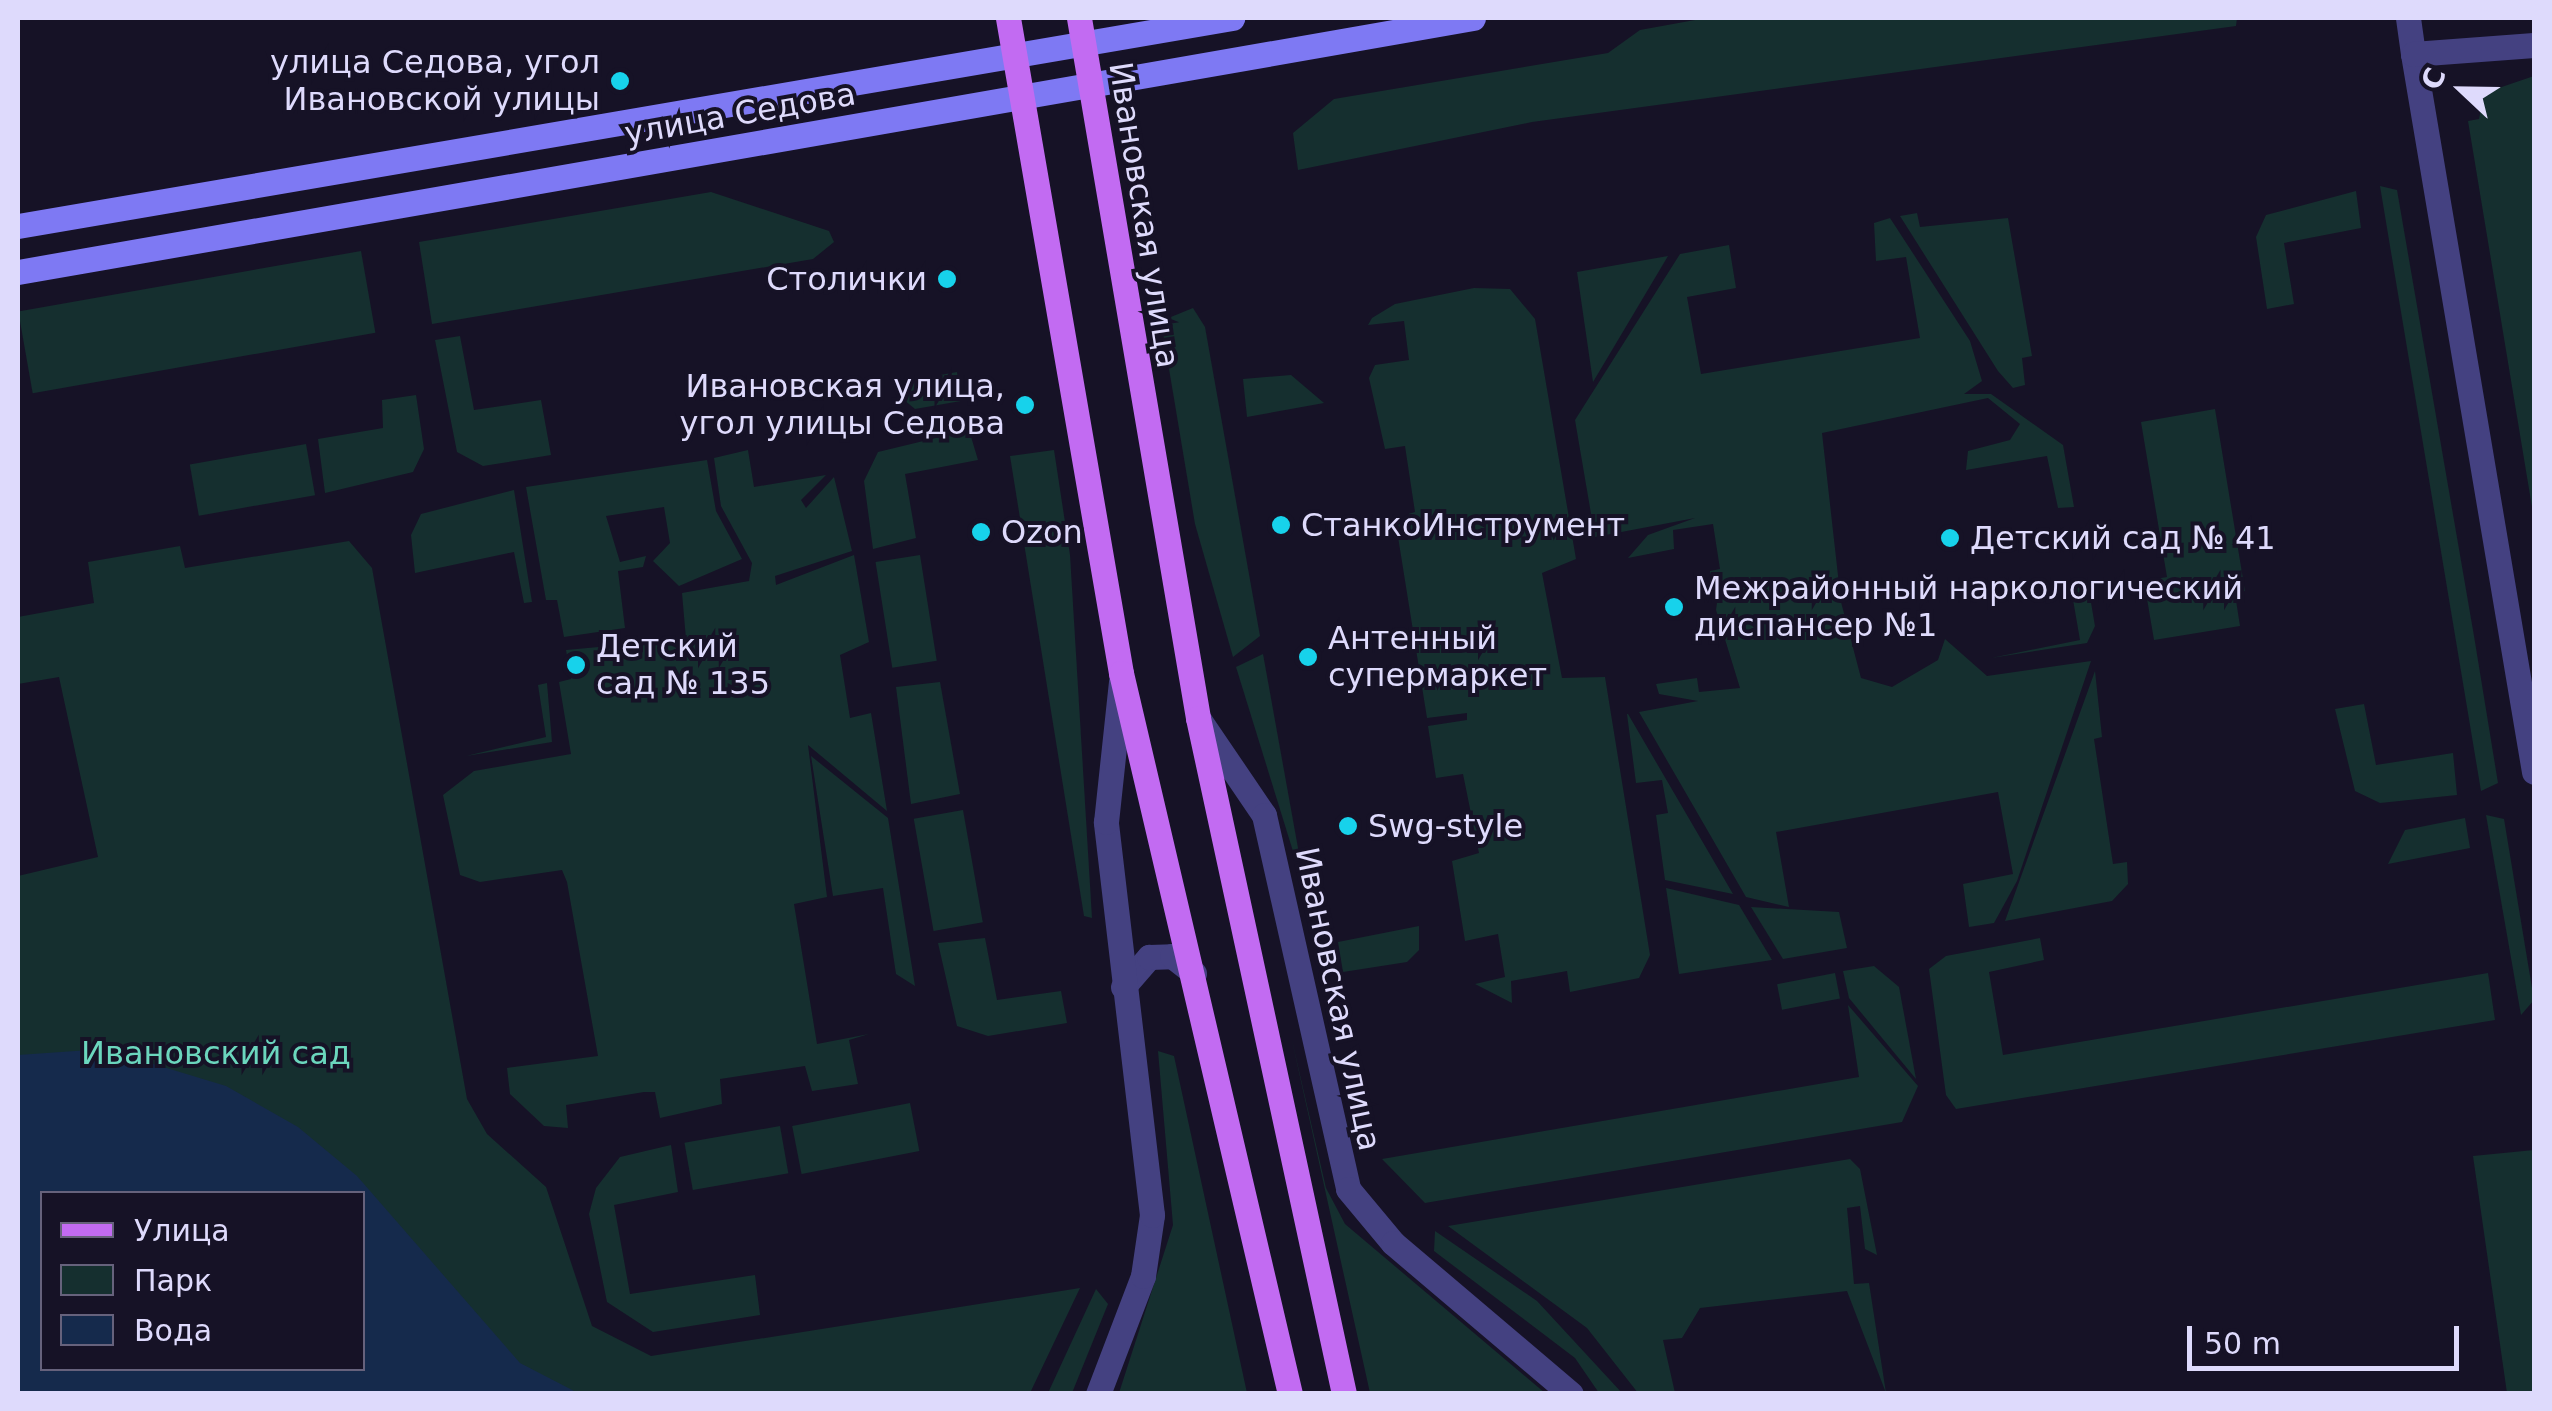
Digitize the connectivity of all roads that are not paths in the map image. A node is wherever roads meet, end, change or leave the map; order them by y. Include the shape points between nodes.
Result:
1 (1008, 18) edge
2 (1232, 18) edge
3 (1473, 18) edge
4 (2408, 18) edge
5 (1081, 29) edge
6 (2534, 45) edge
7 (1012, 53) junction
8 (2413, 54) junction
9 (1092, 84) junction
10 (1020, 98) junction
11 (18, 226) edge
12 (18, 272) edge
13 (1122, 673) junction
14 (1198, 718) junction
15 (2534, 772) edge
16 (1194, 973) junction
17 (1123, 988) junction
18 (1098, 1394) edge
19 (1290, 1394) edge
20 (1344, 1394) edge
21 (1570, 1394) edge

1 - 7 main road
2 - 5 main road, улица Седова
3 - 9 main road, улица Седова
4 - 8 street
5 - 7 main road, улица Седова
5 - 9 main road, Ивановская улица
6 - 8 street
7 - 10 main road
7 - 11 main road, улица Седова
8 - 15 street
9 - 10 main road, улица Седова
9 - 14 main road, Ивановская улица
10 - 12 main road, улица Седова
10 - 13 main road
13 - 16 main road
13 - 17 street via 1106,822
14 - 20 main road, Ивановская улица
14 - 21 street, Ивановская улица via 1264,815 1348,1189 1394,1244
16 - 17 street via 1172,956 1149,957
16 - 19 main road
17 - 18 street via 1152,1226

